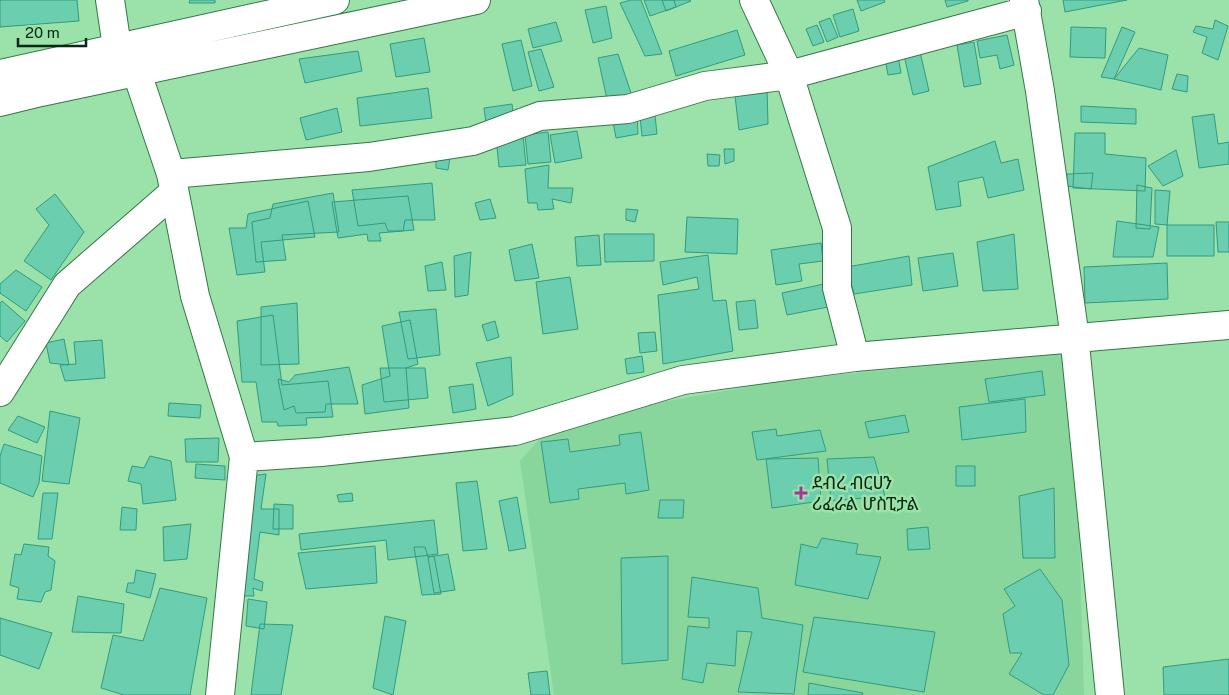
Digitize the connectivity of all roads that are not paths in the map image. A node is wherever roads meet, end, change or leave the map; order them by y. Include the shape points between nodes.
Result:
1 (110, 0) edge
2 (334, 0) edge
3 (476, 0) edge
4 (754, 0) edge
5 (1025, 5) edge
6 (117, 47) junction
7 (137, 72) junction
8 (0, 74) edge
9 (789, 75) junction
10 (0, 102) edge
11 (172, 183) junction
12 (1229, 325) edge
13 (1075, 338) junction
14 (855, 357) junction
15 (0, 392) edge
16 (244, 457) junction
17 (220, 695) edge
18 (1110, 695) edge

1 - 6 street
2 - 6 street
3 - 7 street
4 - 9 street
5 - 9 street
5 - 13 street
6 - 7 street
6 - 8 street
7 - 10 street
7 - 11 street
9 - 11 street via 705,86 628,109 540,116 473,141
9 - 14 street via 836,228 837,288
11 - 15 street via 67,286
11 - 16 street via 196,296
12 - 13 street
13 - 14 street
13 - 18 street
14 - 16 street via 684,380 515,431
16 - 17 street

